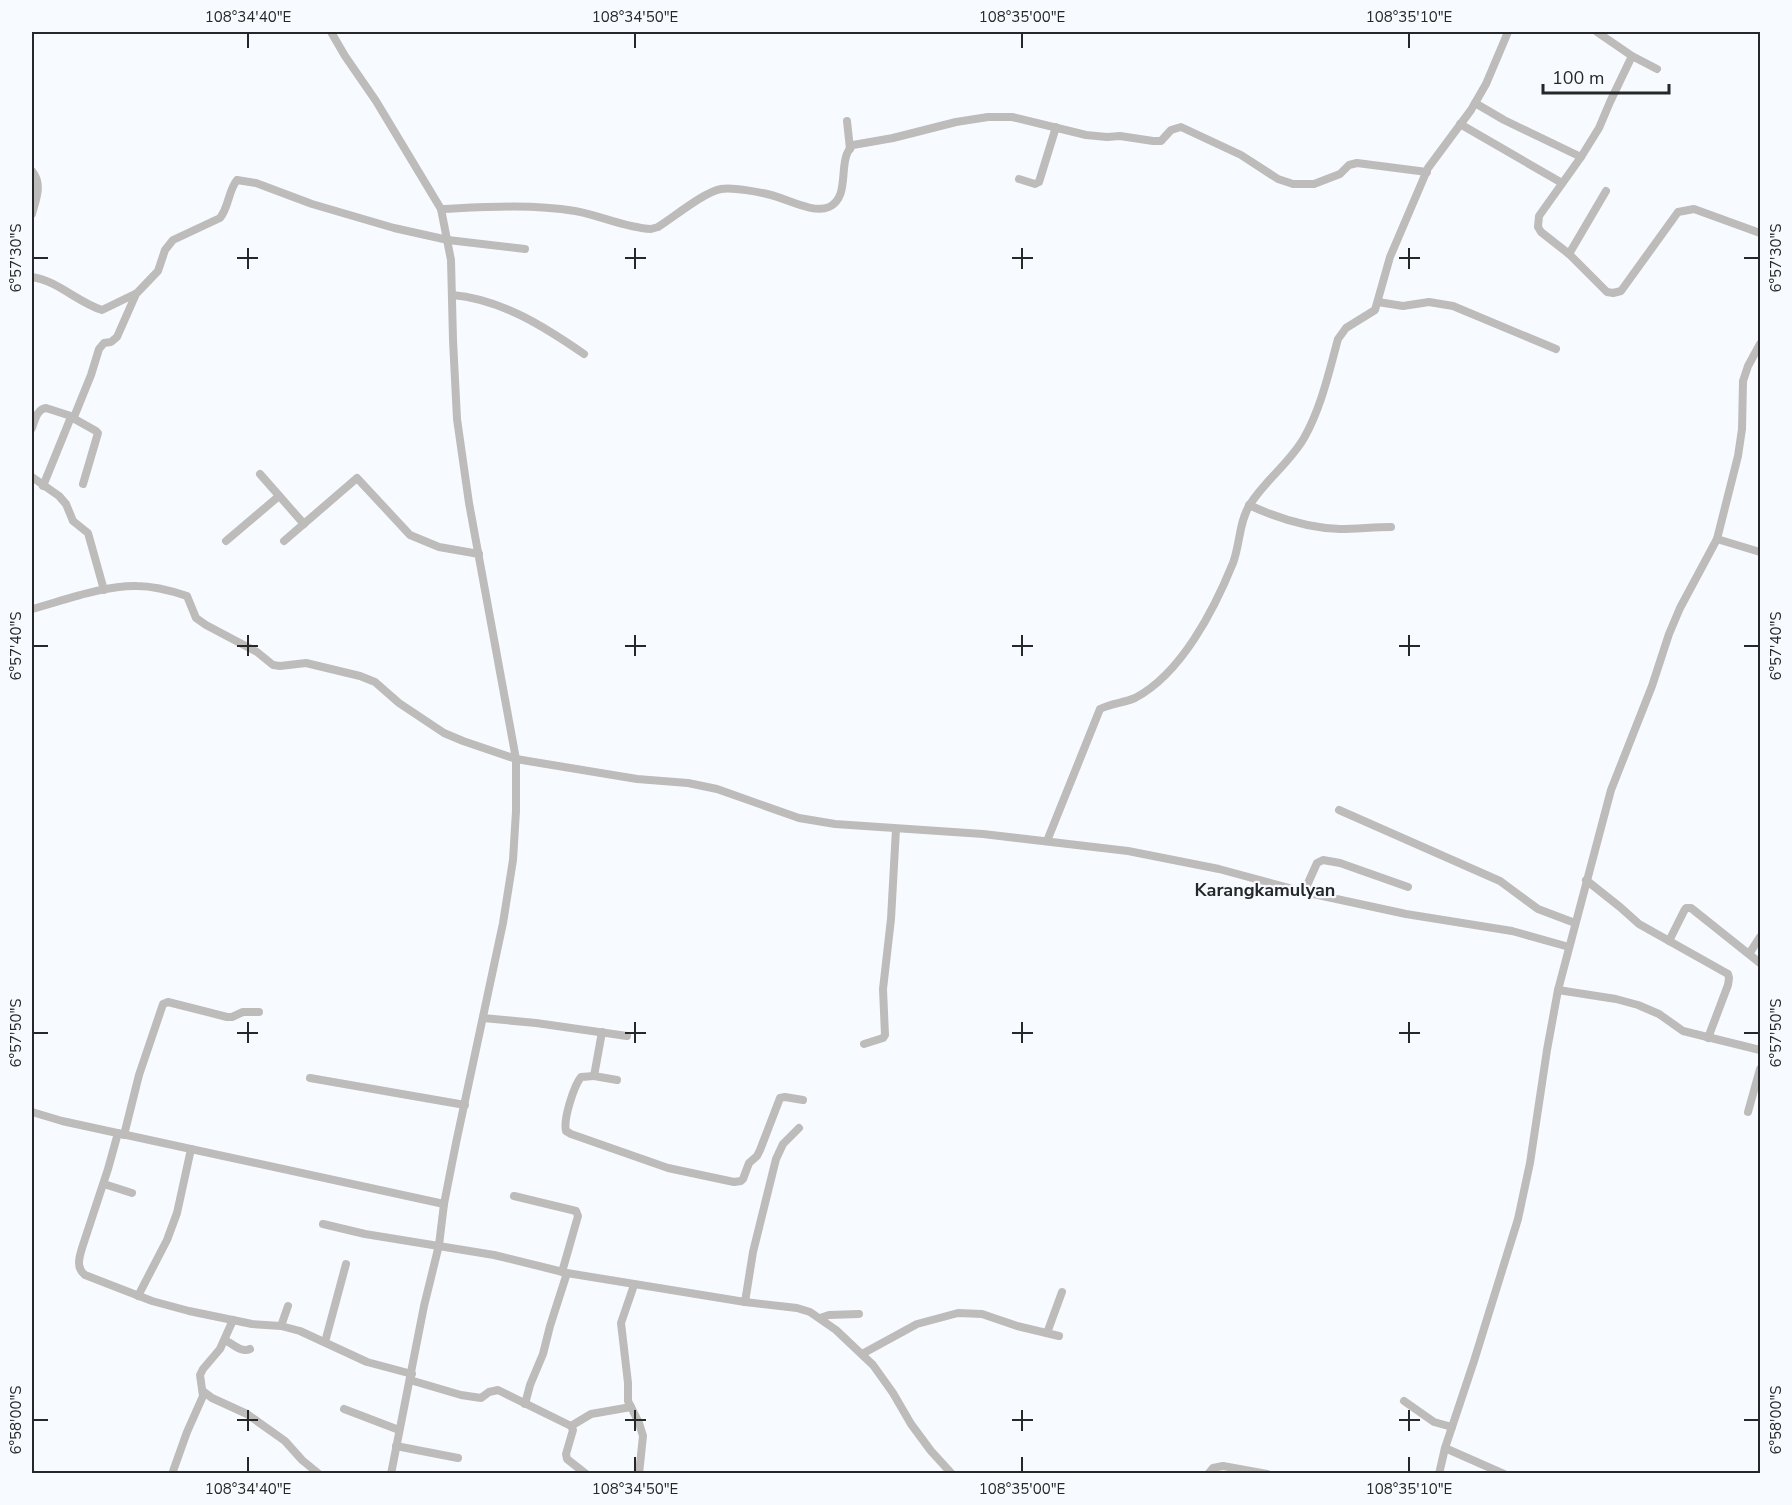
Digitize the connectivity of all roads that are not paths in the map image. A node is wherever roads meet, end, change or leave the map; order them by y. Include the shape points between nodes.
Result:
1 (331, 32) edge
2 (1508, 32) edge
3 (1597, 32) edge
4 (1632, 56) junction
5 (1657, 69) dead end
6 (1475, 103) junction
7 (847, 121) dead end
8 (1460, 124) junction
9 (1056, 128) junction
10 (850, 149) junction
11 (1581, 157) junction
12 (32, 171) edge
13 (1427, 172) junction
14 (1019, 178) dead end
15 (1562, 183) junction
16 (1606, 191) dead end
17 (441, 209) junction
18 (32, 214) edge
19 (1761, 233) edge
20 (448, 240) junction
21 (525, 249) dead end
22 (1569, 254) junction
23 (32, 277) edge
24 (136, 294) junction
25 (452, 295) junction
26 (1378, 302) junction
27 (1761, 344) edge
28 (1556, 349) dead end
29 (584, 354) dead end
30 (71, 417) junction
31 (32, 428) edge
32 (260, 474) dead end
33 (32, 477) edge
34 (83, 484) dead end
35 (43, 486) junction
36 (279, 496) junction
37 (1250, 505) junction
38 (304, 524) junction
39 (1391, 527) dead end
40 (1717, 539) junction
41 (226, 541) dead end
42 (284, 541) dead end
43 (1761, 552) edge
44 (479, 554) junction
45 (104, 590) junction
46 (32, 609) edge
47 (516, 759) junction
48 (1339, 810) dead end
49 (896, 829) junction
50 (1047, 841) junction
51 (1586, 880) junction
52 (1408, 887) dead end
53 (1304, 892) junction
54 (1575, 924) junction
55 (1761, 937) edge
56 (1669, 941) junction
57 (1569, 947) junction
58 (1749, 954) junction
59 (1761, 963) edge
60 (1558, 990) junction
61 (260, 1012) dead end
62 (483, 1018) junction
63 (602, 1032) junction
64 (627, 1036) dead end
65 (1708, 1038) junction
66 (864, 1044) dead end
67 (1761, 1050) edge
68 (1761, 1069) edge
69 (594, 1076) junction
70 (310, 1078) dead end
71 (617, 1080) dead end
72 (803, 1100) dead end
73 (465, 1105) junction
74 (32, 1112) edge
75 (1748, 1112) dead end
76 (799, 1128) dead end
77 (121, 1134) junction
78 (191, 1149) junction
79 (104, 1184) junction
80 (132, 1193) dead end
81 (514, 1196) dead end
82 (444, 1204) junction
83 (323, 1224) dead end
84 (439, 1245) junction
85 (346, 1264) dead end
86 (564, 1272) junction
87 (634, 1285) junction
88 (1062, 1292) dead end
89 (138, 1296) junction
90 (745, 1302) junction
91 (288, 1306) dead end
92 (859, 1314) dead end
93 (820, 1318) junction
94 (233, 1320) junction
95 (281, 1326) junction
96 (1047, 1333) junction
97 (1059, 1336) dead end
98 (225, 1340) junction
99 (325, 1342) junction
100 (250, 1349) dead end
101 (862, 1354) junction
102 (411, 1377) junction
103 (204, 1392) junction
104 (1404, 1401) dead end
105 (525, 1404) junction
106 (631, 1407) junction
107 (344, 1410) dead end
108 (571, 1426) junction
109 (1452, 1427) junction
110 (399, 1430) junction
111 (396, 1446) junction
112 (1445, 1448) junction
113 (458, 1458) dead end
114 (172, 1473) edge
115 (319, 1473) edge
116 (391, 1473) edge
117 (586, 1473) edge
118 (639, 1473) edge
119 (952, 1473) edge
120 (1208, 1473) edge
121 (1267, 1473) edge
122 (1438, 1473) edge
123 (1503, 1473) edge

1 - 17 street
2 - 6 street
3 - 4 street
4 - 5 street
4 - 11 street
6 - 8 street
6 - 11 street
7 - 10 street
8 - 13 street
8 - 15 street
9 - 10 street via 1012,117 988,117 858,144
9 - 13 street via 1086,135 1161,141 1174,128 1181,127 1293,184 1314,184 1357,163
9 - 14 street via 1039,182
10 - 17 street via 841,191 827,208 721,189 651,229 545,208
11 - 15 street
12 - 18 street via 38,191
13 - 26 street via 1390,257
15 - 22 street via 1538,222 1541,232
16 - 22 street
17 - 20 street
19 - 22 street via 1694,209 1678,212 1617,293 1607,292
20 - 21 street
20 - 24 street via 361,219 237,180 223,215 170,242 158,271
20 - 25 street
23 - 24 street via 54,284 102,310
24 - 30 street via 117,337 99,349 76,414
25 - 29 street via 512,312 545,327
25 - 44 street via 457,419
26 - 28 street via 1453,306
26 - 37 street via 1375,310 1338,339 1325,388 1304,439
27 - 40 street via 1743,381 1738,456
30 - 31 street via 42,408
30 - 34 street via 98,434
30 - 35 street
32 - 36 street
33 - 35 street
35 - 45 street via 63,500 73,521 88,533
36 - 38 street
36 - 41 street
37 - 39 street via 1290,520 1338,529
37 - 50 street via 1233,562 1193,641 1172,669 1136,697 1100,709
38 - 42 street
38 - 44 street via 357,478 410,535 440,547
40 - 43 street
40 - 51 street via 1669,634 1611,790
44 - 47 street
45 - 46 street
45 - 47 street via 135,586 185,596 196,618 258,652 273,665 306,663 360,676 375,682 444,733
47 - 49 street via 687,783 717,789 799,818
47 - 62 street via 513,860
48 - 54 street via 1495,878 1539,909
49 - 50 street
49 - 66 street via 883,989 885,1035
50 - 53 street via 1128,850
51 - 54 street
51 - 56 street via 1639,924
52 - 53 street via 1323,860 1317,863
53 - 57 street via 1512,932
54 - 57 street
55 - 58 street
56 - 58 street via 1684,911 1691,908
56 - 65 street via 1729,976
57 - 60 street
58 - 59 street
60 - 65 street via 1638,1005 1683,1031
60 - 109 street via 1518,1219
61 - 77 street via 227,1017 163,1004
62 - 63 street
62 - 73 street
63 - 64 street
63 - 69 street
65 - 67 street
68 - 75 street
69 - 71 street
69 - 72 street via 581,1077 577,1083 565,1120 566,1131 668,1168 734,1182 743,1179 749,1163 757,1156 780,1098
70 - 73 street
73 - 82 street
74 - 77 street
76 - 90 street via 783,1144 772,1169
77 - 78 street
77 - 79 street
78 - 82 street
78 - 89 street via 177,1213
79 - 80 street
79 - 89 street via 81,1248 80,1269 85,1275
81 - 86 street via 577,1213
82 - 84 street
83 - 84 street
84 - 86 street
84 - 102 street
85 - 99 street
86 - 87 street
86 - 105 street via 543,1354
87 - 90 street
87 - 106 street via 621,1323
88 - 96 street
89 - 94 street
90 - 93 street via 797,1308
91 - 95 street
92 - 93 street
93 - 101 street
94 - 95 street
94 - 98 street
95 - 99 street
96 - 97 street
96 - 101 street via 982,1314 958,1313 917,1324
98 - 100 street via 245,1351
98 - 103 street via 200,1375
99 - 102 street
101 - 119 street via 893,1393 917,1433
102 - 105 street via 481,1398 498,1390
102 - 110 street
103 - 114 street
103 - 115 street via 247,1414 285,1441
104 - 109 street via 1434,1422
105 - 108 street
106 - 108 street via 591,1414
106 - 118 street via 643,1436
107 - 110 street
108 - 117 street via 567,1459
109 - 112 street
110 - 111 street
111 - 113 street
111 - 116 street
112 - 122 street
112 - 123 street
120 - 121 street via 1223,1466

